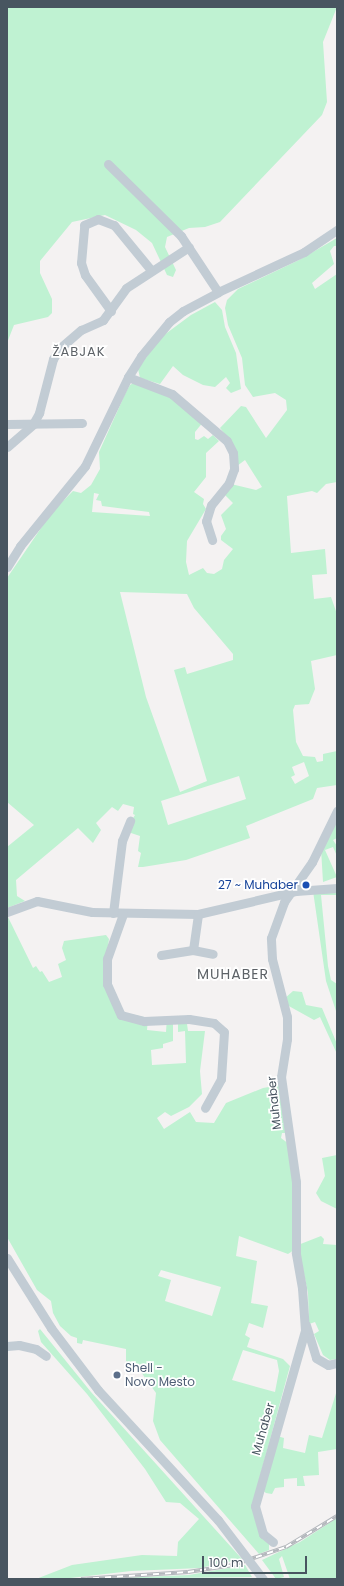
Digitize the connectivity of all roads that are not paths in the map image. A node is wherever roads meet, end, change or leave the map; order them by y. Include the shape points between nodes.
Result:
1 (108, 164) dead end
2 (337, 230) edge
3 (189, 247) junction
4 (151, 270) junction
5 (218, 292) junction
6 (111, 311) junction
7 (128, 377) junction
8 (82, 423) dead end
9 (7, 424) edge
10 (32, 424) junction
11 (7, 447) edge
12 (212, 540) dead end
13 (7, 567) edge
14 (337, 811) edge
15 (130, 821) dead end
16 (337, 888) edge
17 (292, 891) junction
18 (7, 912) edge
19 (118, 914) junction
20 (198, 914) junction
21 (193, 950) junction
22 (214, 954) dead end
23 (161, 955) dead end
24 (205, 1108) dead end
25 (7, 1258) edge
26 (304, 1318) junction
27 (7, 1346) edge
28 (46, 1356) dead end
29 (337, 1363) edge
30 (273, 1542) dead end
31 (263, 1579) edge

1 - 3 street via 162,215
2 - 5 street via 304,252
3 - 4 street
3 - 5 street
4 - 6 street via 126,288
4 - 6 street via 114,225 98,219 84,225 80,263 85,275
5 - 7 street via 183,310 169,322 141,356
6 - 10 street via 103,320 81,330 60,348 53,359 39,413
7 - 12 street via 172,394 227,441 233,453 234,469 229,483 211,505 207,516
7 - 13 street via 84,466 20,546
8 - 10 street
9 - 10 street
10 - 11 street
14 - 17 street, Muhaber via 324,840
15 - 19 street via 122,841
16 - 17 street
17 - 20 street
17 - 26 street, Muhaber via 277,917 271,938 272,959 287,1017 287,1039 281,1077 296,1182 296,1253
18 - 19 street via 37,901 92,912
19 - 20 street
19 - 24 street via 107,959 107,984 121,1015 144,1021 189,1019 214,1023 224,1032 221,1079
20 - 21 street
21 - 22 street
21 - 23 street
25 - 31 street, bridge via 51,1328 98,1390 218,1520
26 - 29 street, Muhaber via 316,1358 328,1365
26 - 30 street, Muhaber via 305,1330 300,1350 255,1506 263,1534
27 - 28 street via 19,1345 36,1349

